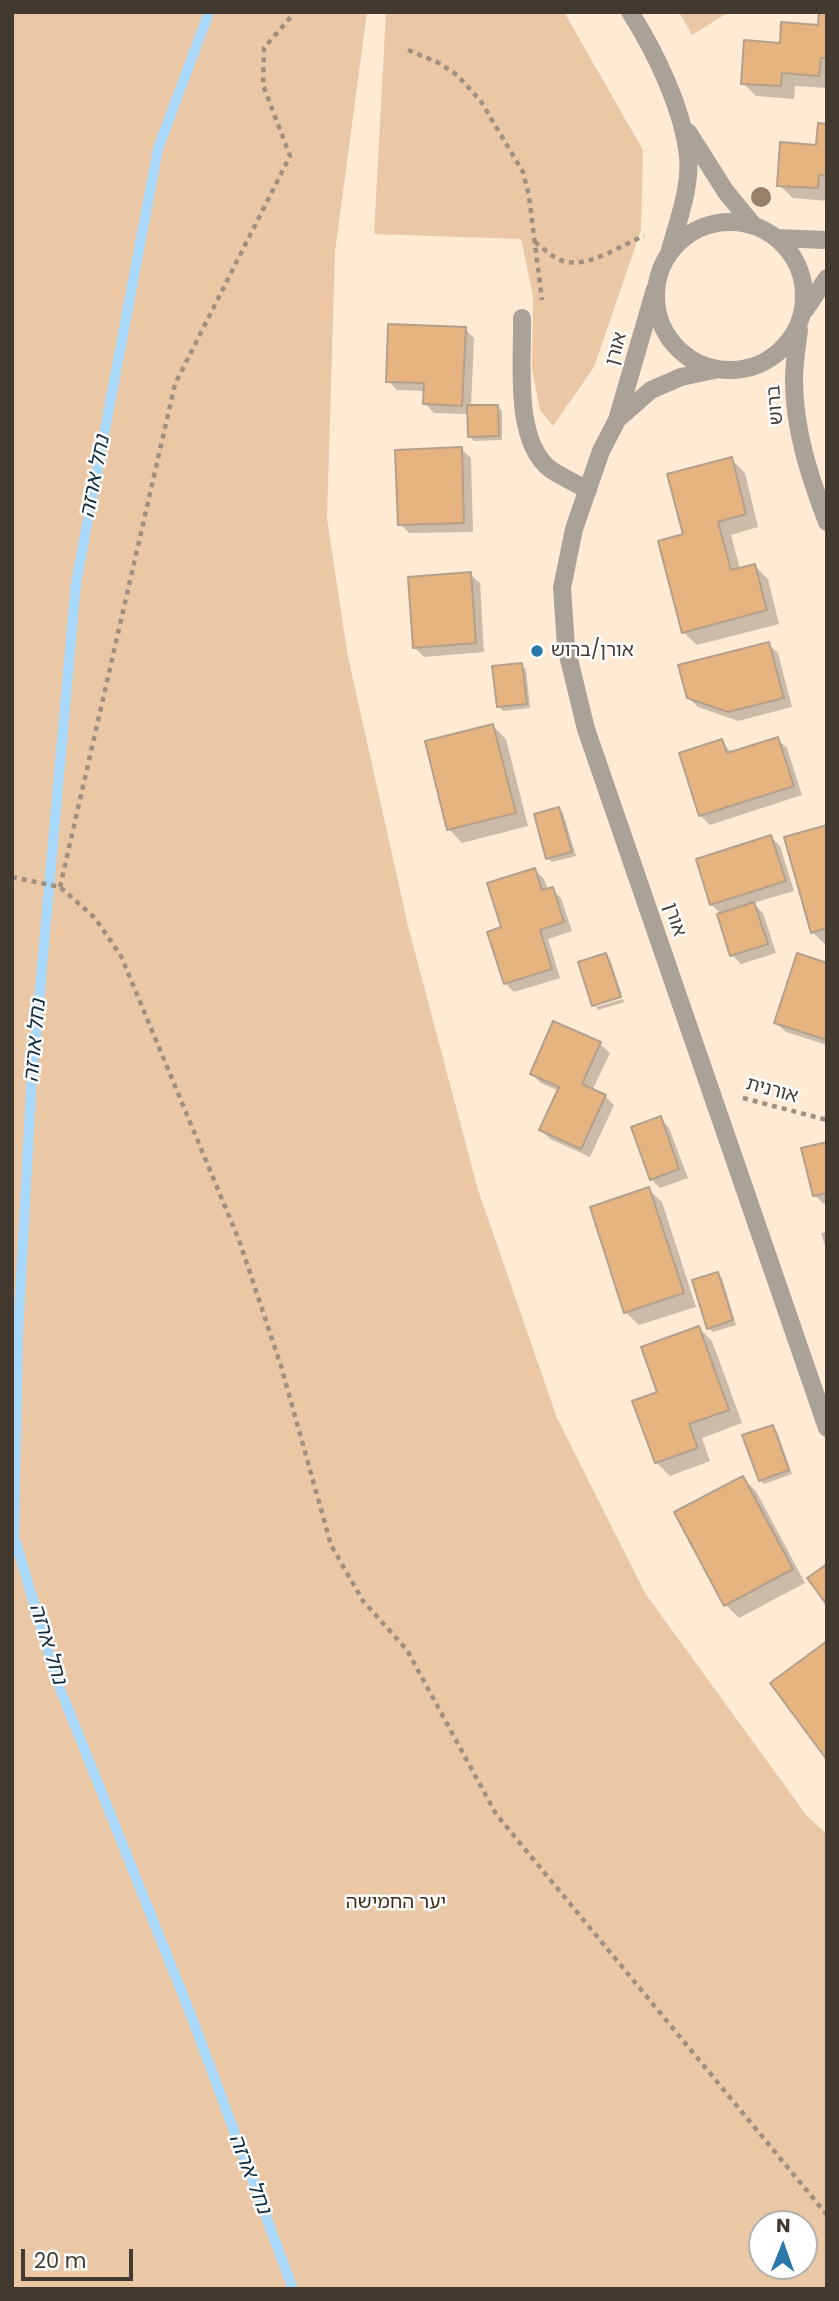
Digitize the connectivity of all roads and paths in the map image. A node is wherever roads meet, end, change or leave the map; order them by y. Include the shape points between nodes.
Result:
1 (295, 12) edge
2 (630, 12) edge
3 (408, 50) dead end
4 (679, 117) junction
5 (754, 226) junction
6 (676, 229) junction
7 (776, 238) junction
8 (827, 240) edge
9 (535, 241) junction
10 (670, 251) junction
11 (827, 278) edge
12 (656, 289) junction
13 (522, 318) joint
14 (801, 318) junction
15 (718, 369) junction
16 (617, 420) junction
17 (588, 490) junction
18 (827, 522) edge
19 (12, 877) edge
20 (60, 887) junction
21 (710, 1089) junction
22 (827, 1120) edge
23 (827, 1428) edge
24 (827, 2215) edge

1 - 20 path via 264,48 263,85 290,156 175,384
2 - 4 street via 667,83
3 - 9 path via 457,75 480,100 523,172
4 - 5 street via 712,172
4 - 6 street via 688,157
5 - 7 street
5 - 10 street via 708,225
6 - 9 path via 645,236 588,261 561,260
6 - 10 street
7 - 8 street
7 - 14 street via 791,253 800,272 804,292
9 - 13 path via 544,317
10 - 12 street
11 - 14 street
12 - 15 street via 657,312 678,350 697,363
12 - 16 street, אורן
13 - 17 street via 524,425 534,451 550,468
14 - 15 street via 789,342 772,357 753,367
14 - 18 street, ברוש via 794,377 796,416 803,456
15 - 16 street, אורן via 650,390
16 - 17 street, אורן
17 - 21 street, אורן via 574,529 562,588 566,647 586,729
19 - 20 path
20 - 24 path via 94,918 121,956 234,1227 281,1366 331,1545 363,1601 407,1650 496,1814
21 - 22 path, אורנית
21 - 23 street, אורן

